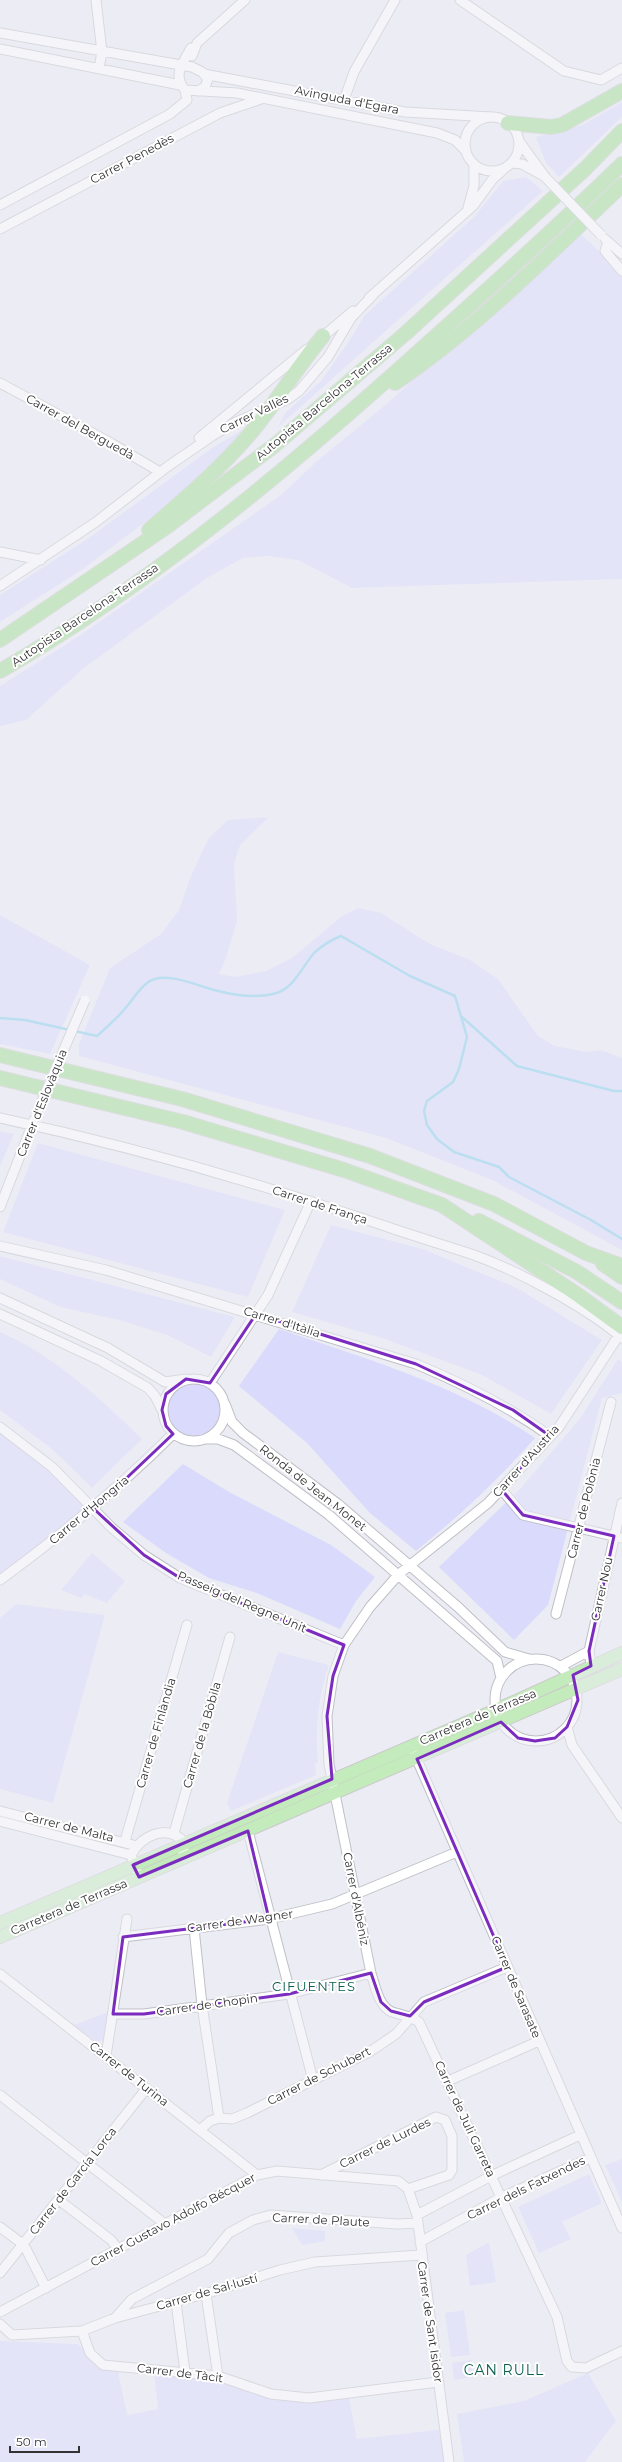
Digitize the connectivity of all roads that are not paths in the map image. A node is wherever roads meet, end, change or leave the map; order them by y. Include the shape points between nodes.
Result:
1 (96, 0) edge
2 (245, 0) edge
3 (395, 0) edge
4 (460, 0) edge
5 (0, 33) edge
6 (194, 46) junction
7 (0, 49) edge
8 (102, 52) junction
9 (162, 64) junction
10 (99, 68) junction
11 (183, 68) junction
12 (622, 68) edge
13 (201, 72) junction
14 (182, 87) junction
15 (622, 91) edge
16 (196, 92) junction
17 (267, 98) junction
18 (344, 100) junction
19 (491, 117) junction
20 (508, 123) junction
21 (622, 132) edge
22 (519, 141) junction
23 (465, 150) junction
24 (474, 164) junction
25 (622, 164) edge
26 (508, 166) junction
27 (545, 177) junction
28 (622, 185) edge
29 (0, 205) edge
30 (460, 217) junction
31 (1, 226) edge
32 (608, 242) junction
33 (622, 254) edge
34 (622, 271) edge
35 (374, 294) junction
36 (323, 336) junction
37 (0, 383) edge
38 (270, 407) junction
39 (353, 411) junction
40 (163, 470) junction
41 (0, 552) edge
42 (41, 560) junction
43 (93, 578) junction
44 (0, 586) edge
45 (0, 640) edge
46 (0, 671) edge
47 (85, 1000) dead end
48 (0, 1054) edge
49 (0, 1078) edge
50 (0, 1118) edge
51 (32, 1125) junction
52 (311, 1201) junction
53 (442, 1205) junction
54 (0, 1207) edge
55 (0, 1246) edge
56 (586, 1253) junction
57 (622, 1266) edge
58 (622, 1277) edge
59 (0, 1298) edge
60 (622, 1302) edge
61 (0, 1314) edge
62 (256, 1314) junction
63 (621, 1333) edge
64 (186, 1379) junction
65 (210, 1382) junction
66 (611, 1402) dead end
67 (225, 1404) junction
68 (162, 1410) junction
69 (0, 1427) edge
70 (173, 1434) junction
71 (550, 1436) junction
72 (205, 1439) junction
73 (501, 1489) junction
74 (622, 1503) edge
75 (94, 1509) junction
76 (579, 1528) junction
77 (618, 1537) edge
78 (410, 1566) junction
79 (399, 1574) junction
80 (0, 1580) edge
81 (556, 1614) dead end
82 (187, 1625) dead end
83 (230, 1637) dead end
84 (344, 1645) junction
85 (588, 1651) junction
86 (622, 1653) edge
87 (529, 1660) junction
88 (561, 1666) junction
89 (591, 1666) junction
90 (622, 1669) edge
91 (571, 1677) junction
92 (501, 1678) junction
93 (579, 1690) junction
94 (496, 1710) junction
95 (501, 1722) junction
96 (567, 1727) junction
97 (555, 1738) junction
98 (572, 1745) junction
99 (411, 1746) junction
100 (417, 1759) junction
101 (332, 1779) junction
102 (335, 1793) junction
103 (0, 1810) edge
104 (622, 1818) edge
105 (0, 1821) edge
106 (248, 1830) junction
107 (174, 1833) junction
108 (125, 1841) junction
109 (185, 1842) junction
110 (137, 1846) junction
111 (458, 1852) junction
112 (182, 1858) junction
113 (132, 1860) junction
114 (139, 1877) junction
115 (355, 1896) junction
116 (127, 1919) dead end
117 (269, 1919) junction
118 (0, 1923) edge
119 (194, 1928) junction
120 (0, 1937) edge
121 (123, 1937) junction
122 (507, 1966) junction
123 (371, 1973) junction
124 (1, 1977) edge
125 (289, 1994) junction
126 (202, 2005) junction
127 (113, 2014) junction
128 (410, 2016) junction
129 (539, 2042) junction
130 (106, 2056) junction
131 (313, 2080) junction
132 (448, 2081) junction
133 (146, 2088) junction
134 (0, 2095) edge
135 (219, 2118) junction
136 (200, 2130) junction
137 (580, 2135) junction
138 (590, 2158) junction
139 (87, 2163) junction
140 (257, 2174) junction
141 (320, 2175) junction
142 (491, 2176) junction
143 (406, 2187) junction
144 (502, 2197) junction
145 (59, 2200) junction
146 (418, 2219) junction
147 (165, 2224) junction
148 (0, 2227) edge
149 (622, 2228) edge
150 (420, 2242) junction
151 (24, 2245) junction
152 (118, 2249) junction
153 (421, 2255) junction
154 (0, 2273) edge
155 (46, 2288) junction
156 (206, 2294) junction
157 (176, 2302) junction
158 (0, 2312) edge
159 (115, 2318) junction
160 (0, 2324) edge
161 (82, 2331) junction
162 (622, 2351) edge
163 (185, 2372) junction
164 (218, 2376) junction
165 (438, 2382) junction
166 (449, 2462) edge

1 - 8 street
2 - 6 street
3 - 18 street via 354,72
4 - 12 street via 564,71 601,80
5 - 8 street, Avinguda d'Egara
6 - 9 street via 173,61
6 - 11 street
6 - 13 street via 191,57
7 - 10 street, Avinguda d'Egara
8 - 9 street, Avinguda d'Egara
8 - 10 street
9 - 11 street, Avinguda d'Egara
10 - 14 street, Avinguda d'Egara
11 - 13 street, Avinguda d'Egara
11 - 14 street via 178,75
13 - 16 street via 208,79 207,84
13 - 18 street, Avinguda d'Egara
14 - 16 street, Avinguda d'Egara
14 - 29 street, Carrer Penedès via 187,100 170,114
15 - 20 highway via 562,125 552,127
16 - 17 street, Avinguda d'Egara via 224,91
17 - 23 street, Avinguda d'Egara via 437,133 455,140
17 - 31 street, Carrer Penedès via 241,104 220,113
18 - 19 street, Avinguda d'Egara via 405,112
19 - 20 street
19 - 23 street via 482,119 468,131
20 - 22 street via 516,132
21 - 43 highway, Autopista Barcelona-Terrassa via 492,255 341,389 239,474
22 - 26 street via 517,155
22 - 27 street
23 - 24 street
24 - 26 street via 490,171
24 - 30 street, Carrer Vallès via 473,195
25 - 39 highway, Autopista Barcelona-Terrassa via 514,266
26 - 27 street via 522,164
26 - 30 street, Carrer Vallès
27 - 32 street, bridge
28 - 39 highway via 508,292 418,367
30 - 35 street, Carrer Vallès
32 - 33 street
32 - 34 street via 605,251
35 - 36 street, Carrer Vallès
35 - 38 street, Carrer Vallès via 351,318 314,376 299,391
36 - 38 highway
36 - 40 street, Carrer Vallès
37 - 40 street, Carrer del Berguedà
38 - 40 street, Carrer Vallès via 232,424
38 - 43 highway via 249,436 216,471
39 - 46 highway, Autopista Barcelona-Terrassa via 169,558 101,606
40 - 42 street, Carrer Vallès via 116,508
41 - 42 street
42 - 44 street, Carrer Vallès
43 - 45 highway, Autopista Barcelona-Terrassa
47 - 51 street, Carrer d'Eslovàquia, bridge
48 - 56 highway via 189,1101 370,1156 494,1204
49 - 53 highway via 190,1124 344,1170
50 - 51 street, Carrer de França
51 - 52 street, Carrer de França via 102,1140
51 - 54 street, Carrer d'Eslovàquia
52 - 62 street via 285,1260
52 - 63 street, Carrer de França via 476,1256 529,1280
53 - 60 highway via 535,1249 577,1272
53 - 63 highway via 578,1295
55 - 62 street, Carrer d'Itàlia via 106,1270
56 - 57 highway
56 - 58 highway
59 - 64 street via 108,1348 164,1382
61 - 68 street via 101,1361 145,1387 155,1396
62 - 65 street
62 - 71 street, Carrer d'Itàlia via 416,1364 513,1410
63 - 71 street, Carrer d'Austria
64 - 65 street
64 - 68 street via 166,1394
65 - 67 street via 218,1390
66 - 76 street, Carrer de Polònia
67 - 72 street via 222,1425 215,1434
67 - 78 street, Ronda de Jean Monet via 232,1422 243,1433 338,1504
68 - 70 street via 166,1426
69 - 75 street, Passeig del Regne Unit via 52,1468
70 - 72 street via 185,1440
70 - 75 street, Carrer d'Hongria
71 - 73 street, Carrer d'Austria
72 - 79 street, Ronda de Jean Monet via 218,1439 234,1445 329,1515
73 - 76 street via 523,1515
73 - 78 street, Carrer d'Austria via 488,1503
74 - 77 street, Carrer Nou
75 - 80 street, Carrer d'Hongria
75 - 84 street, Passeig del Regne Unit via 144,1555 180,1578
76 - 77 street
76 - 81 street, Carrer de Polònia
77 - 85 street, Carrer Nou
78 - 79 street
78 - 87 street, Ronda de Jean Monet via 505,1652
79 - 84 street via 370,1608
79 - 92 street, Ronda de Jean Monet via 497,1661
82 - 108 street, Carrer de Finlàndia
83 - 107 street, Carrer de la Bòbila
84 - 101 street via 333,1676 327,1716
85 - 88 street
85 - 89 street, Carrer Nou
86 - 89 main road, Carretera de Terrassa
87 - 88 street via 548,1661
87 - 92 street via 513,1664
88 - 91 street
89 - 91 main road, Carretera de Terrassa
89 - 93 main road
90 - 93 main road, Carretera de Terrassa
91 - 93 street
91 - 94 main road, Carretera de Terrassa
92 - 94 street via 495,1693
93 - 95 main road, Carretera de Terrassa
93 - 96 street via 573,1718
94 - 95 street
94 - 99 main road, Carretera de Terrassa
95 - 97 street via 511,1733 526,1741
95 - 100 main road, Carretera de Terrassa
96 - 97 street
96 - 98 street
97 - 98 street
98 - 104 street
99 - 100 street, Carrer de Sarasate
99 - 101 main road, Carretera de Terrassa
100 - 102 main road, Carretera de Terrassa
100 - 111 street, Carrer de Sarasate
101 - 102 street
101 - 109 main road, Carretera de Terrassa
102 - 106 main road, Carretera de Terrassa
102 - 115 street, Carrer d'Albéniz
103 - 108 street, Carrer de Malta
105 - 113 street, Carrer de Malta
106 - 112 main road, Carretera de Terrassa
106 - 117 street
107 - 109 street
107 - 110 street via 156,1834
108 - 110 street, Carrer de Malta
109 - 112 street
109 - 113 main road, Carretera de Terrassa
110 - 113 street
111 - 115 street, Carrer de Wagner
111 - 122 street, Carrer de Sarasate
112 - 114 main road, Carretera de Terrassa
113 - 114 street, Carretera de Terrassa
113 - 118 main road, Carretera de Terrassa
114 - 120 main road, Carretera de Terrassa
115 - 117 street, Carrer de Wagner
115 - 123 street, Carrer d'Albéniz
116 - 121 street
117 - 119 street, Carrer de Wagner
117 - 125 street
119 - 121 street, Carrer de Wagner
119 - 126 street
121 - 127 street
122 - 128 street, Carrer de Schubert via 424,2002
122 - 129 street, Carrer de Sarasate
123 - 125 street, Carrer de Chopin
123 - 128 street, Carrer d'Albéniz via 381,2002 391,2011
124 - 130 street, Carrer de Turina
125 - 126 street, Carrer de Chopin
125 - 131 street
126 - 127 street, Carrer de Chopin via 144,2014
126 - 135 street
127 - 130 street
128 - 131 street, Carrer de Schubert via 396,2034 371,2051
128 - 132 street, Carrer de Juli Garreta via 419,2022
129 - 132 street
129 - 137 street, Carrer de Sarasate
130 - 133 street, Carrer de Turina
131 - 135 street, Carrer de Schubert via 232,2119
132 - 142 street, Carrer de Juli Garreta
133 - 136 street, Carrer de Turina
133 - 139 street, Carrer de García Lorca
134 - 139 street
135 - 136 street via 210,2121
136 - 140 street, Carrer de Turina
137 - 138 street, Carrer de Sarasate
137 - 142 street, Carrer dels Fatxendes
138 - 144 street, Carrer dels Fatxendes
138 - 149 street, Carrer de Sarasate
139 - 145 street, Carrer de García Lorca
139 - 147 street
140 - 141 street, Carrer Gustavo Adolfo Bécquer via 277,2172
140 - 147 street, Carrer Gustavo Adolfo Bécquer
141 - 143 street, Carrer Gustavo Adolfo Bécquer via 398,2181
141 - 143 street, Carrer de Lurdes via 436,2117 445,2120 452,2136 452,2170 449,2175
142 - 144 street, Carrer de Juli Garreta
142 - 146 street, Carrer dels Fatxendes
143 - 146 street, Carrer de Sant Isidor
144 - 150 street, Carrer dels Fatxendes
144 - 162 street, Carrer de Juli Garreta via 556,2317 567,2361 572,2367 586,2368
145 - 151 street, Carrer de García Lorca
145 - 152 street via 111,2240
146 - 150 street, Carrer de Sant Isidor
146 - 159 street, Carrer de Plaute via 397,2224 271,2215 253,2220 228,2233 208,2259 132,2299
147 - 152 street, Carrer Gustavo Adolfo Bécquer
148 - 151 street
150 - 153 street, Carrer de Sant Isidor
151 - 154 street, Carrer de García Lorca
151 - 155 street
152 - 155 street, Carrer Gustavo Adolfo Bécquer
153 - 156 street, Carrer de Sal·lustí via 315,2262 280,2270
153 - 165 street, Carrer de Sant Isidor
155 - 158 street, Carrer Gustavo Adolfo Bécquer
156 - 157 street, Carrer de Sal·lustí
156 - 164 street
157 - 159 street, Carrer de Sal·lustí
157 - 163 street
159 - 161 street, Carrer de Sal·lustí
160 - 161 street, Carrer de Sal·lustí via 12,2335
161 - 163 street, Carrer de Tàcit via 90,2353 103,2365
163 - 164 street, Carrer de Tàcit
164 - 165 street, Carrer de Tàcit via 271,2394 298,2398
165 - 166 street, Carrer de Sant Isidor

